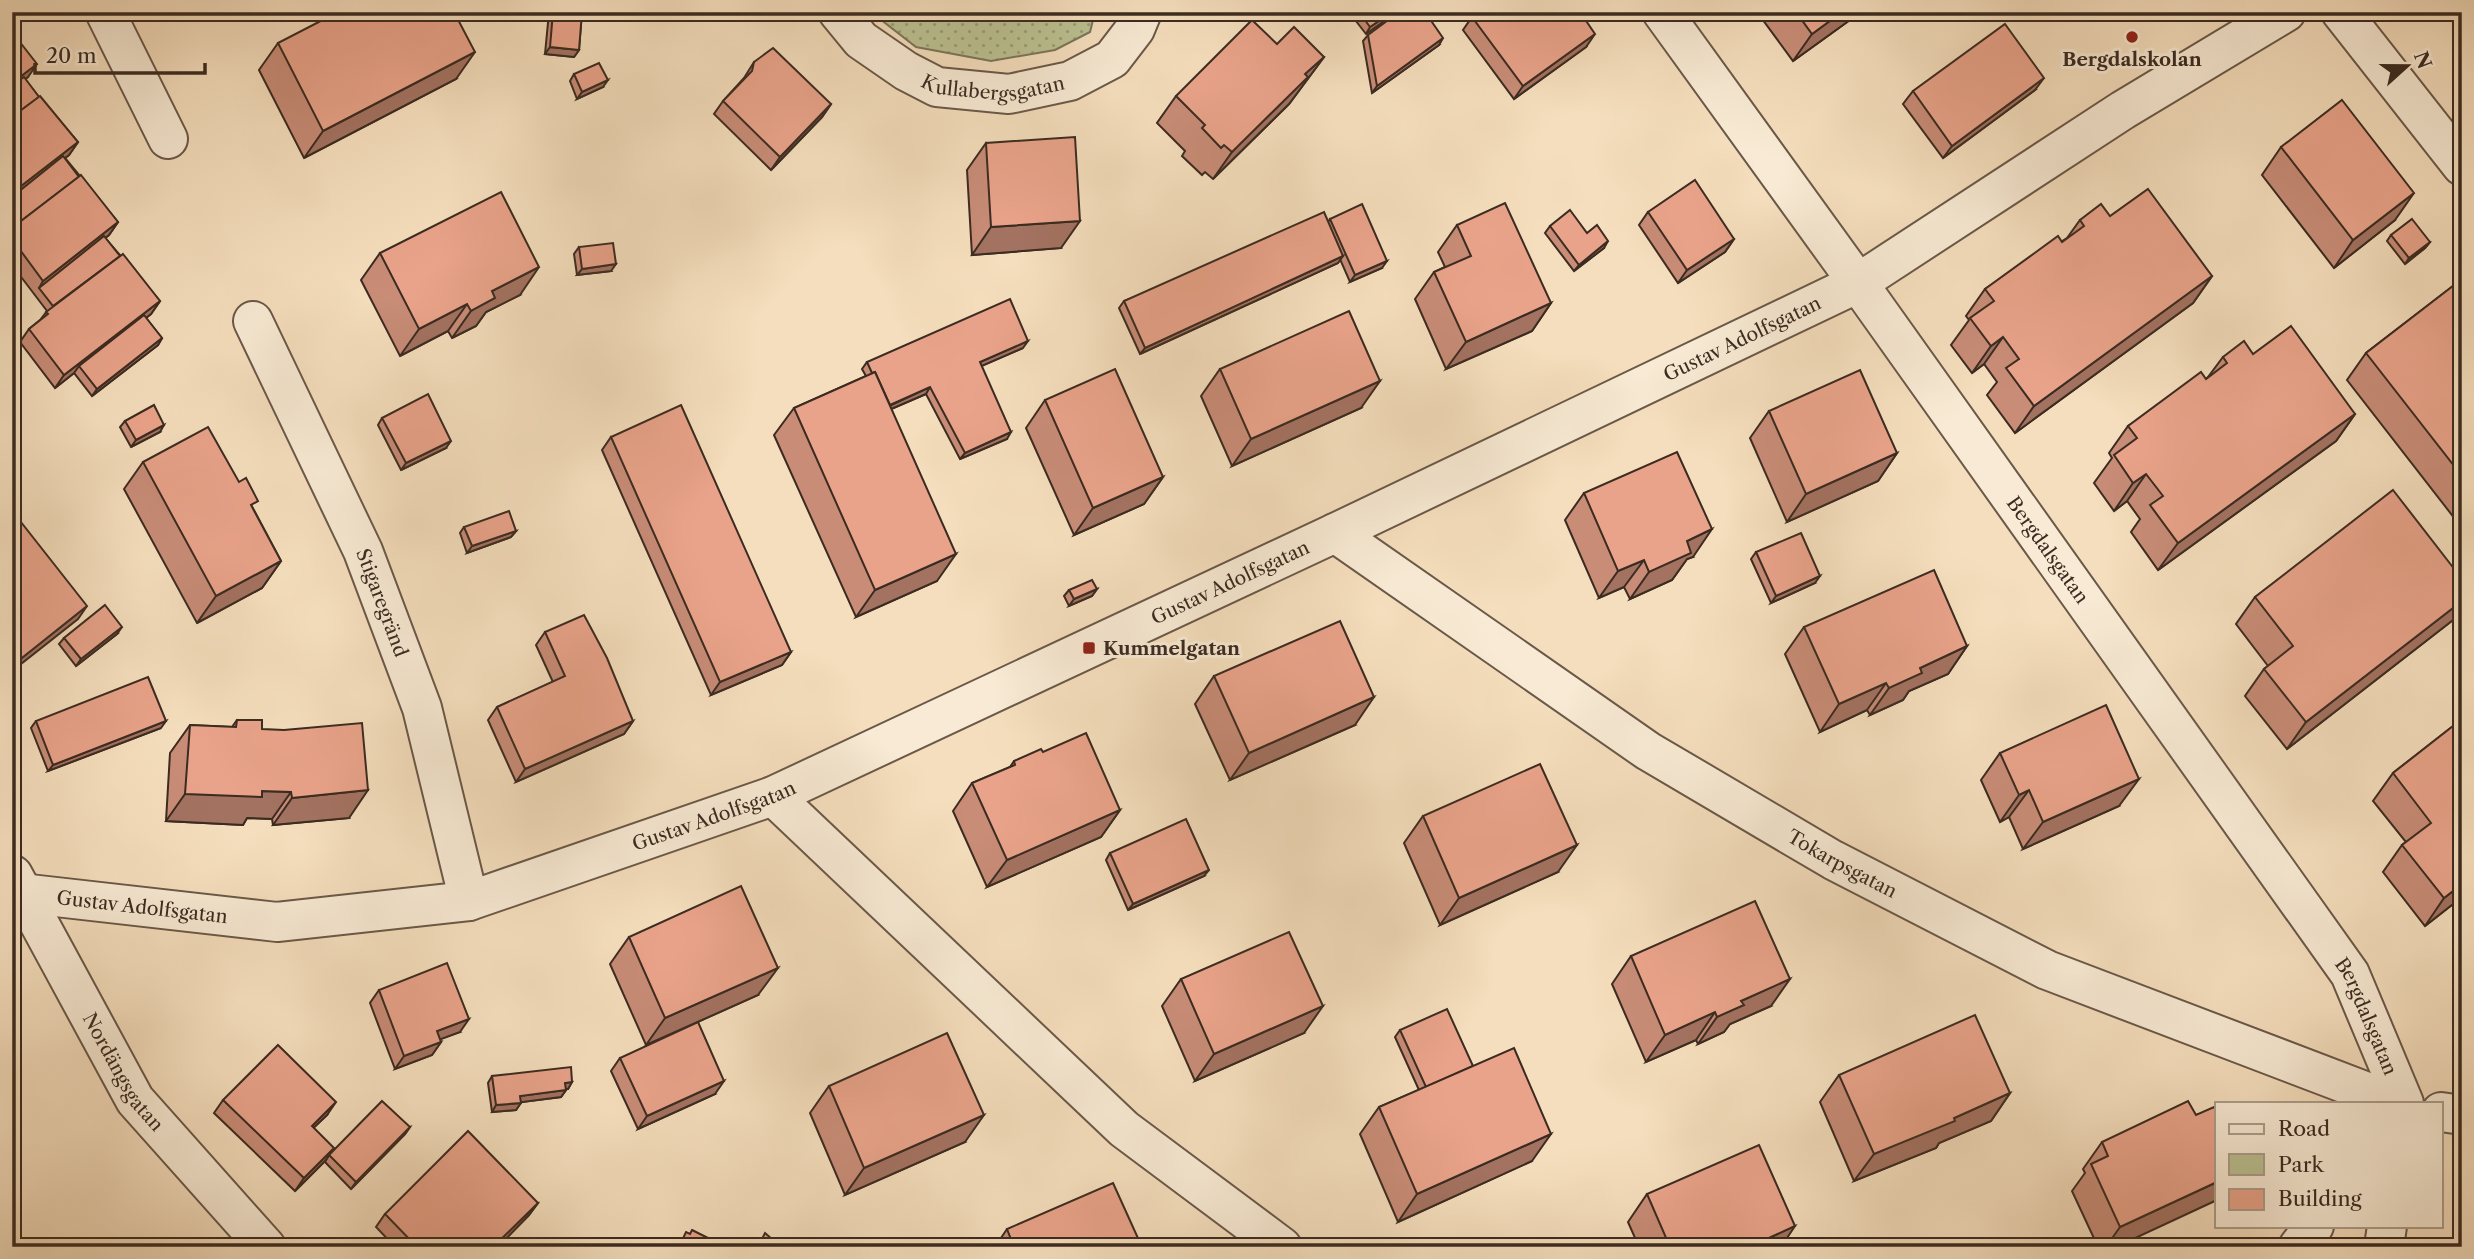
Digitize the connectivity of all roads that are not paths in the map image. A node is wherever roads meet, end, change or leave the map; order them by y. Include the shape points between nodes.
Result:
1 (105, 12) edge
2 (838, 12) edge
3 (1142, 12) edge
4 (1662, 12) edge
5 (2286, 12) edge
6 (2341, 12) edge
7 (168, 139) dead end
8 (2462, 166) edge
9 (1858, 283) junction
10 (253, 321) dead end
11 (1335, 533) junction
12 (773, 796) junction
13 (16, 886) edge
14 (469, 901) junction
15 (2393, 1102) edge
16 (2403, 1102) edge
17 (2442, 1112) edge
18 (2462, 1115) edge
19 (2312, 1228) edge
20 (2388, 1228) edge
21 (266, 1247) edge
22 (1282, 1247) edge
23 (2298, 1247) edge
24 (2384, 1247) edge

1 - 7 street
2 - 3 street, Kullabergsgatan via 861,40 937,87 1009,94 1070,81 1112,59
4 - 9 street, Bergdalsgatan
5 - 9 street, Gustav Adolfsgatan via 2123,110
6 - 8 street
9 - 11 street, Gustav Adolfsgatan
9 - 16 street, Bergdalsgatan via 2350,974
10 - 14 street, Stigaregränd via 363,551 422,708
11 - 12 street, Gustav Adolfsgatan
11 - 15 street, Tokarpsgatan via 1648,751 1833,860 2047,970
12 - 14 street, Gustav Adolfsgatan
12 - 22 street via 1124,1129
13 - 14 street, Gustav Adolfsgatan via 277,922
13 - 21 street, Nordängsgatan via 135,1100
17 - 18 street
19 - 23 street
20 - 24 street

